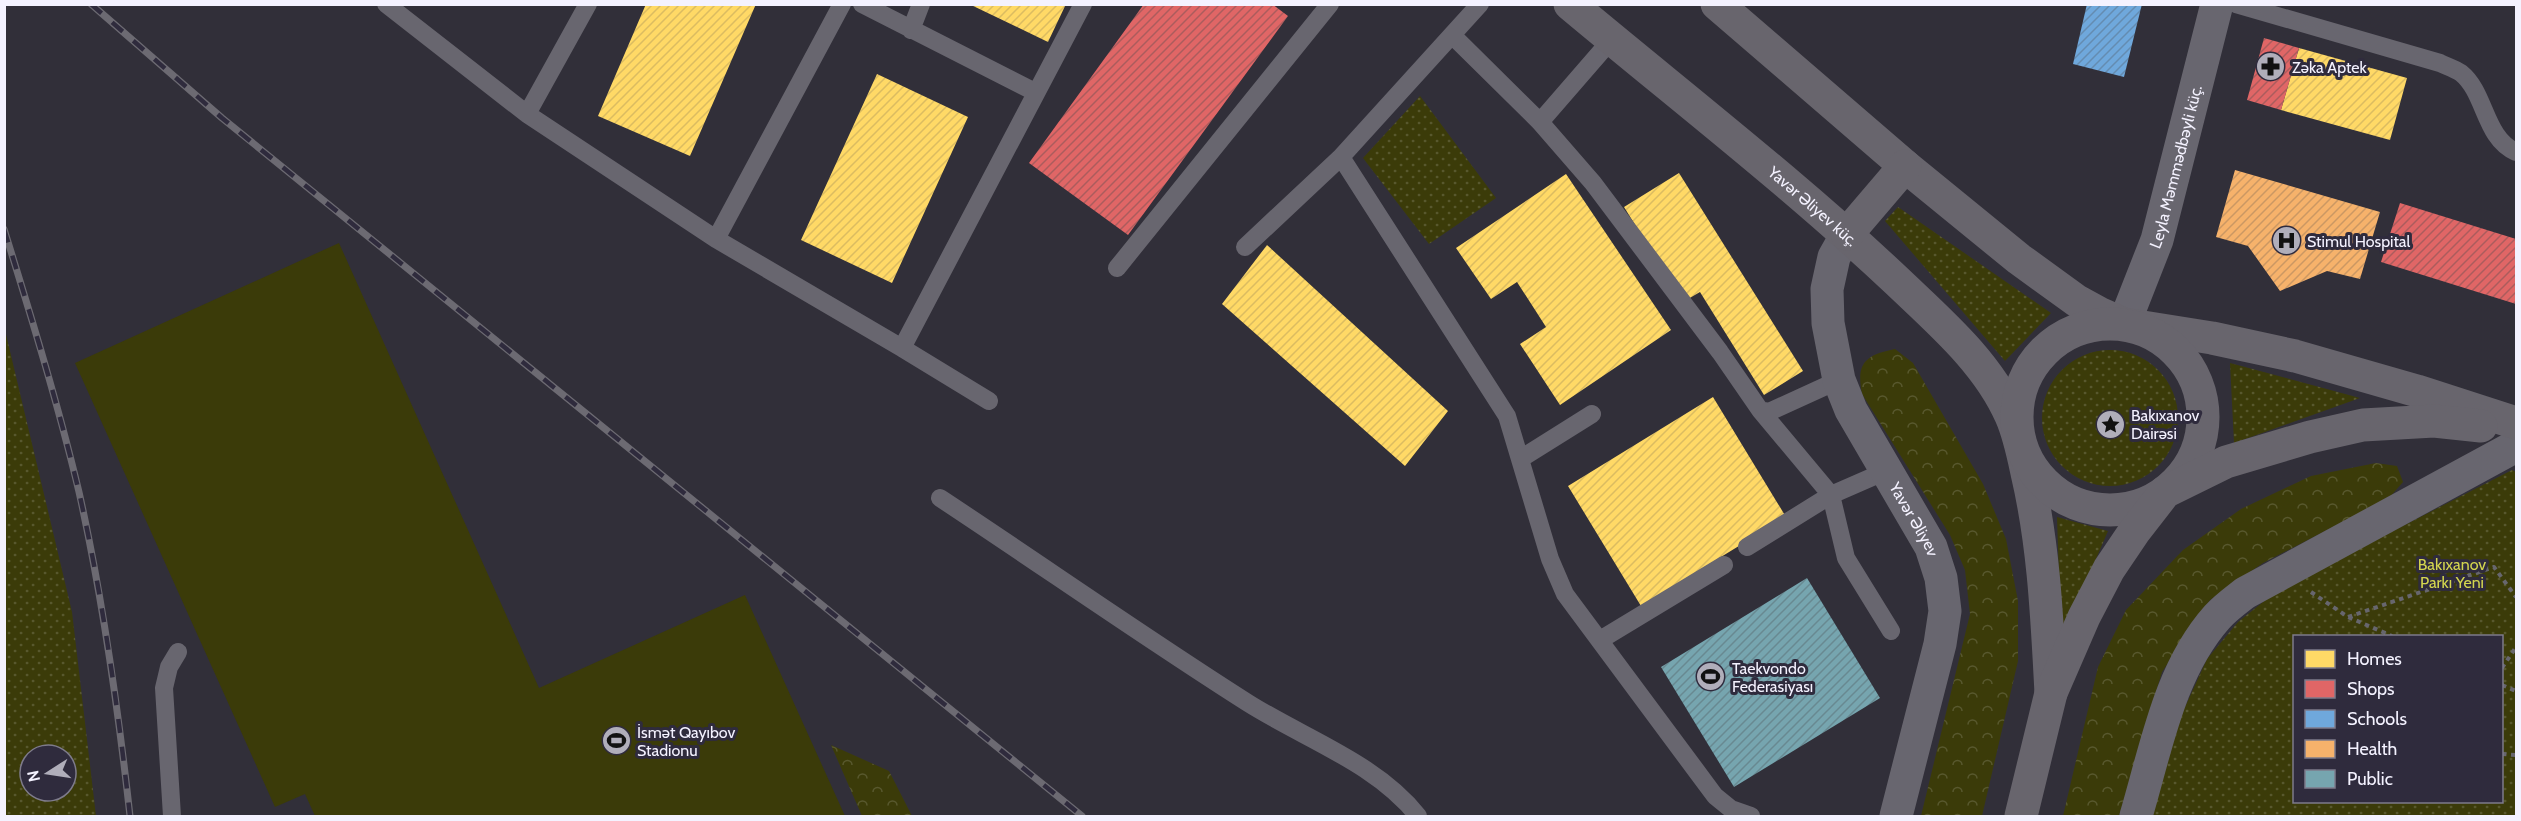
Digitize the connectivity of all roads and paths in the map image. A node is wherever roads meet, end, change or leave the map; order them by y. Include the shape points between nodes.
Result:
1 (386, 4) edge
2 (588, 4) edge
3 (842, 4) edge
4 (862, 4) edge
5 (921, 4) edge
6 (1083, 4) edge
7 (1330, 4) edge
8 (1480, 4) edge
9 (1570, 4) edge
10 (1717, 4) edge
11 (2217, 4) edge
12 (2236, 4) edge
13 (912, 30) junction
14 (1452, 35) junction
15 (1612, 39) junction
16 (1035, 92) junction
17 (527, 114) junction
18 (1540, 122) junction
19 (2517, 152) edge
20 (1341, 157) junction
21 (1905, 166) junction
22 (1847, 234) junction
23 (716, 239) junction
24 (1245, 247) dead end
25 (1117, 268) dead end
26 (2124, 324) junction
27 (902, 348) junction
28 (1839, 380) junction
29 (989, 401) dead end
30 (1760, 410) junction
31 (1592, 414) dead end
32 (2517, 423) edge
33 (2517, 429) edge
34 (2019, 440) junction
35 (2517, 446) edge
36 (1520, 459) junction
37 (1886, 471) junction
38 (2165, 492) junction
39 (1832, 495) junction
40 (940, 498) dead end
41 (1747, 547) dead end
42 (1724, 565) dead end
43 (2282, 572) junction
44 (2517, 597) edge
45 (2348, 617) junction
46 (1891, 631) dead end
47 (2390, 635) edge
48 (1600, 640) junction
49 (2517, 647) edge
50 (178, 652) dead end
51 (2503, 667) edge
52 (2503, 685) edge
53 (2517, 691) edge
54 (2051, 693) junction
55 (172, 816) edge
56 (1418, 816) edge
57 (1752, 816) edge
58 (1896, 816) edge
59 (2021, 816) edge
60 (2136, 816) edge

1 - 17 lane
2 - 17 lane
3 - 23 lane
4 - 13 lane
5 - 13 lane
6 - 16 lane
7 - 25 lane
8 - 14 lane
9 - 15 main road, Yavər Əliyev küç.
10 - 21 main road
11 - 26 street, Leyla Məmmədbəyli küç. via 2157,240
12 - 19 lane via 2440,63 2461,74 2472,87 2495,134
13 - 16 lane
14 - 18 lane
14 - 20 lane
15 - 18 lane
15 - 22 main road, Yavər Əliyev küç.
16 - 27 lane
17 - 23 lane
18 - 30 lane via 1593,183
20 - 24 lane
20 - 36 lane via 1493,391
21 - 22 main road
21 - 26 main road via 2077,301
22 - 28 street, Yavər Əliyev via 1834,257 1827,289 1828,323
22 - 34 main road, Yavər Əliyev küç. via 1988,375 2012,418
23 - 27 lane
26 - 32 main road via 2295,356
26 - 34 main road via 2079,329 2058,339 2041,354 2019,394
26 - 38 main road via 2150,333 2173,348 2190,370 2200,395 2202,422 2197,448 2185,473
27 - 29 lane
28 - 30 lane via 1769,412
28 - 37 street, Yavər Əliyev via 1851,410
30 - 39 lane
31 - 36 lane
33 - 38 main road via 2434,421 2363,425 2226,462
34 - 38 main road via 2032,468 2052,490 2079,505 2109,510 2138,506
34 - 54 main road via 2043,560
35 - 43 street
36 - 48 lane via 1561,585
37 - 39 lane
37 - 58 street, Yavər Əliyev via 1931,548 1941,578 1945,611
38 - 54 main road via 2109,569
39 - 41 lane
39 - 46 lane via 1845,558
40 - 56 lane via 1249,704 1372,774
42 - 48 lane
43 - 45 path
43 - 60 street via 2245,592 2217,616 2190,655 2172,693
44 - 45 path via 2494,567
45 - 47 path
48 - 57 lane via 1715,796
49 - 51 path
50 - 55 lane via 164,688
52 - 53 path
54 - 59 main road

